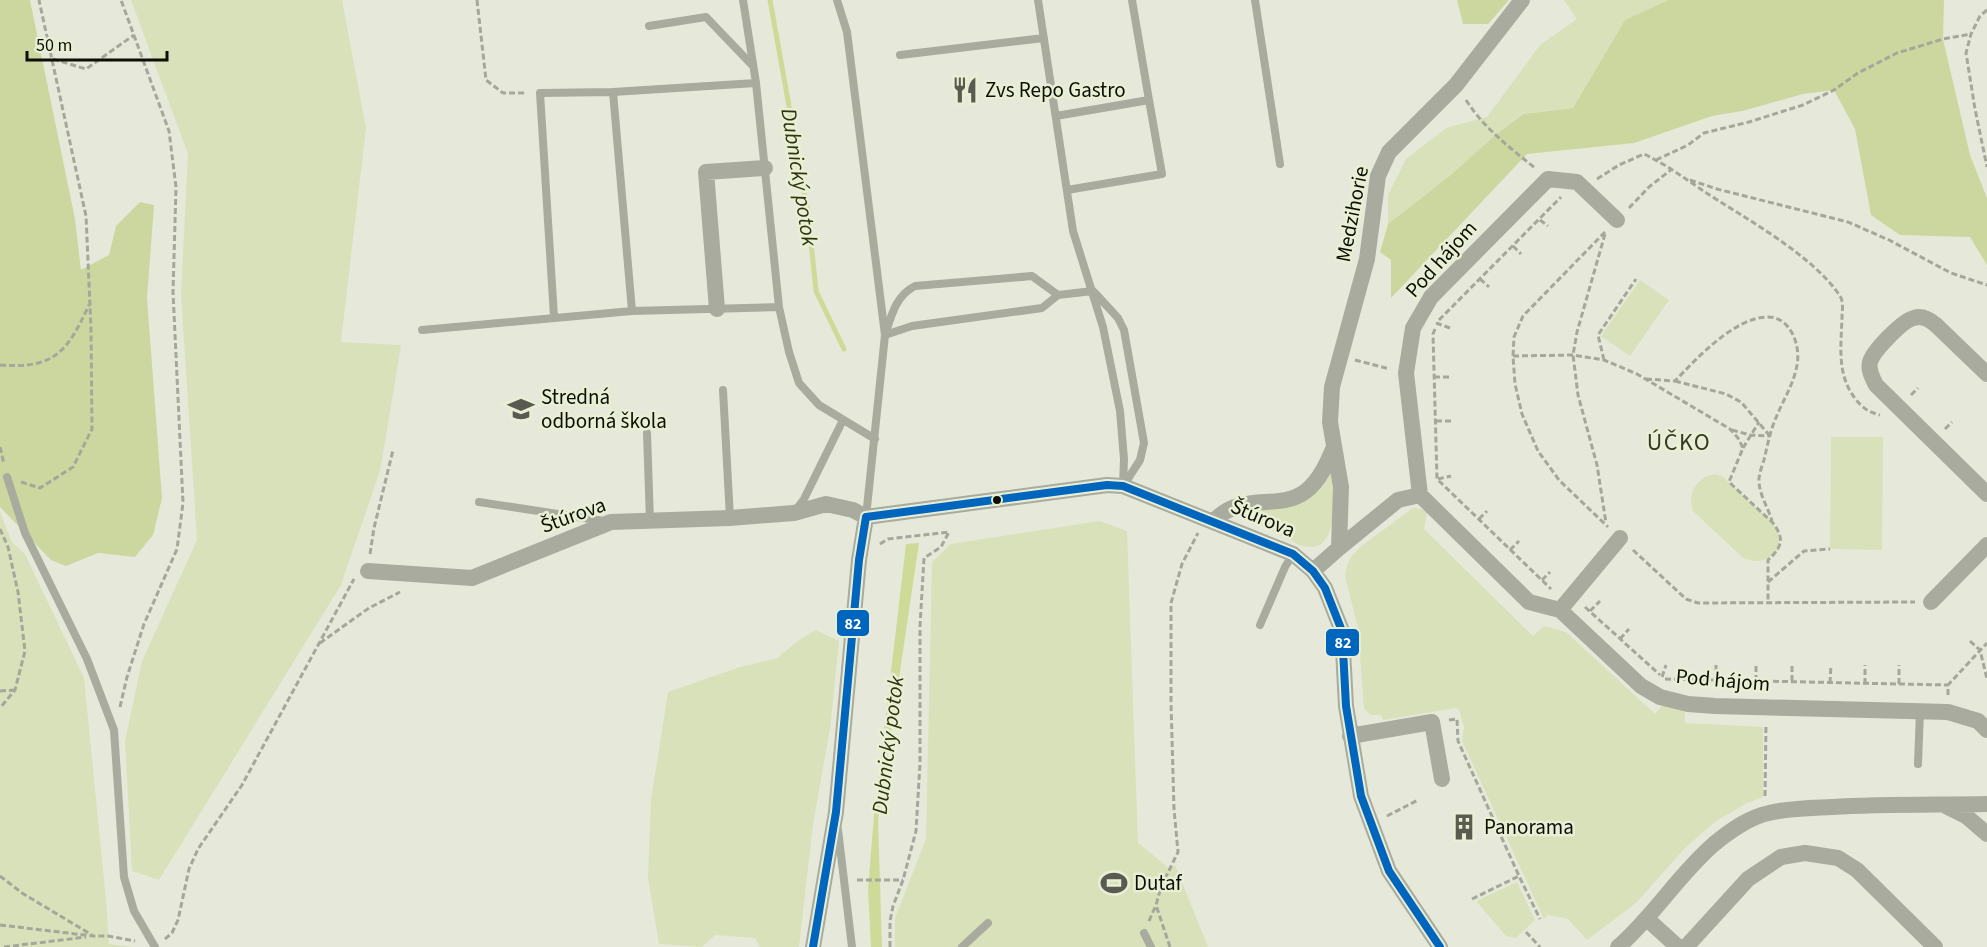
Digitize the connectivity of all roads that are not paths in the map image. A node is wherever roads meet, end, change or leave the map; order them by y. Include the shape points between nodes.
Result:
1 (743, 0) edge
2 (837, 0) edge
3 (1038, 0) edge
4 (1132, 0) edge
5 (1255, 0) edge
6 (1522, 0) edge
7 (649, 26) dead end
8 (1044, 39) junction
9 (900, 55) dead end
10 (752, 66) junction
11 (756, 83) junction
12 (614, 92) junction
13 (1149, 100) junction
14 (1056, 116) junction
15 (1280, 164) dead end
16 (765, 168) junction
17 (1067, 190) junction
18 (1611, 225) road end
19 (1093, 291) junction
20 (1058, 295) junction
21 (779, 307) junction
22 (717, 309) junction
23 (632, 311) junction
24 (554, 317) junction
25 (422, 330) dead end
26 (885, 335) junction
27 (1987, 374) edge
28 (723, 390) dead end
29 (843, 420) junction
30 (647, 433) dead end
31 (875, 439) junction
32 (1334, 447) junction
33 (7, 477) road end
34 (1123, 486) junction
35 (1987, 494) edge
36 (1420, 495) junction
37 (480, 502) dead end
38 (794, 513) junction
39 (866, 517) junction
40 (730, 518) junction
41 (650, 521) junction
42 (1214, 521) junction
43 (611, 522) junction
44 (1620, 538) road end
45 (1987, 545) edge
46 (1339, 548) junction
47 (1293, 554) junction
48 (368, 571) road end
49 (1313, 571) junction
50 (1931, 602) road end
51 (1564, 604) junction
52 (1260, 625) dead end
53 (1920, 711) junction
54 (1987, 730) edge
55 (1350, 736) junction
56 (1918, 764) dead end
57 (1442, 779) dead end
58 (1987, 804) edge
59 (1943, 805) junction
60 (836, 812) junction
61 (1987, 834) edge
62 (1647, 919) junction
63 (987, 923) dead end
64 (1144, 933) dead end
65 (154, 945) edge
66 (813, 947) edge
67 (852, 947) edge
68 (962, 947) edge
69 (1151, 947) edge
70 (1440, 947) edge
71 (1618, 947) edge
72 (1678, 947) edge
73 (1686, 947) edge
74 (1935, 947) edge

1 - 10 lane
2 - 26 lane via 847,32
3 - 8 lane
4 - 13 lane
5 - 15 lane
6 - 32 street, Medzihorie via 1456,85 1389,152 1378,176 1367,259 1332,387 1330,422
7 - 10 lane via 706,17
8 - 9 lane
8 - 14 lane
10 - 11 lane
11 - 12 lane
11 - 16 lane
12 - 23 lane
12 - 24 lane via 540,93
13 - 14 lane
13 - 17 lane via 1162,174
14 - 17 lane
16 - 21 lane
16 - 22 street via 706,172
17 - 19 lane via 1074,231
18 - 36 street, Pod hájom via 1577,182 1548,179 1431,297 1413,328 1406,373
19 - 20 lane
19 - 34 lane via 1120,411
19 - 34 lane via 1124,330 1142,426 1140,460
20 - 26 lane via 1042,308 912,326
20 - 26 lane via 1032,276 915,286 904,291
21 - 22 lane
21 - 29 lane via 799,383 819,405
22 - 23 lane
23 - 24 lane
24 - 25 lane
26 - 31 lane
27 - 35 street via 1936,325 1916,317 1906,321 1873,354 1870,364 1876,385
28 - 40 lane
29 - 31 lane
29 - 38 lane
30 - 41 lane
31 - 39 lane
32 - 42 street via 1322,473 1305,492 1231,507
32 - 46 street, Medzihorie via 1341,487
33 - 65 lane via 25,533 87,659 114,730 124,877 134,911
34 - 39 street, Štúrova
34 - 42 street, Štúrova
36 - 46 street via 1398,500
36 - 51 street, Pod hájom via 1529,602
37 - 43 lane
38 - 39 street, Štúrova via 826,504
38 - 40 street, Štúrova
39 - 60 street
40 - 41 street, Štúrova
41 - 43 street, Štúrova
42 - 47 street, Štúrova
43 - 48 street, Štúrova via 472,578
44 - 51 street
45 - 50 street
46 - 49 street
47 - 49 street, Štúrova
47 - 52 lane
49 - 55 street, Štúrova via 1325,588 1342,631
51 - 53 street, Pod hájom via 1641,686 1660,697 1688,704
53 - 54 street, Pod hájom via 1948,712 1978,721
53 - 56 lane
55 - 57 street via 1432,722
55 - 70 street, Štúrova via 1361,796 1389,871
58 - 59 street
59 - 61 street via 1966,816
59 - 62 street via 1844,806 1767,813 1746,822 1696,861
60 - 66 street
60 - 67 lane
62 - 71 street
62 - 72 street
63 - 68 lane
64 - 69 lane
73 - 74 street via 1748,879 1781,857 1805,853 1838,858 1857,870

